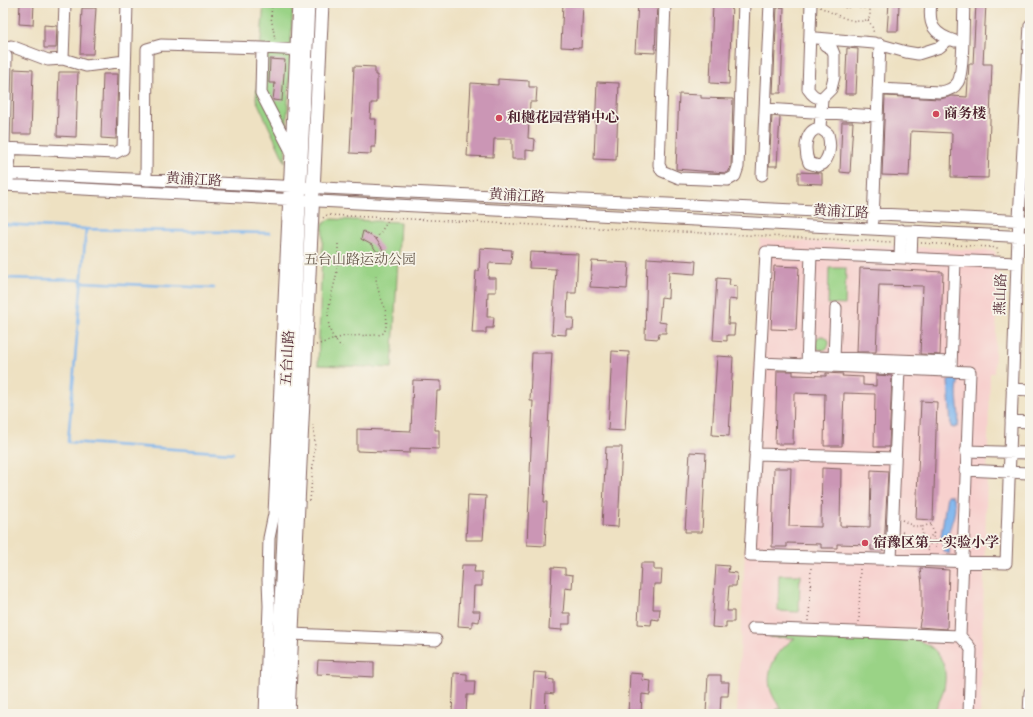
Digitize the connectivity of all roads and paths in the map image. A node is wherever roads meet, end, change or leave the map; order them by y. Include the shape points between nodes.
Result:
1 (65, 3) edge
2 (127, 3) edge
3 (272, 3) edge
4 (298, 3) edge
5 (308, 3) edge
6 (322, 3) edge
7 (665, 3) edge
8 (744, 3) edge
9 (770, 3) edge
10 (811, 3) edge
11 (838, 3) edge
12 (853, 3) edge
13 (872, 3) edge
14 (931, 3) edge
15 (964, 3) edge
16 (870, 6) junction
17 (868, 20) junction
18 (1030, 25) edge
19 (810, 38) junction
20 (823, 39) junction
21 (949, 40) junction
22 (7, 42) edge
23 (877, 44) junction
24 (962, 44) junction
25 (262, 48) junction
26 (278, 48) junction
27 (301, 50) junction
28 (4, 57) edge
29 (63, 59) junction
30 (125, 61) junction
31 (878, 90) junction
32 (822, 98) junction
33 (765, 109) junction
34 (821, 113) junction
35 (877, 116) junction
36 (820, 128) dead end
37 (3, 148) edge
38 (291, 149) junction
39 (6, 173) edge
40 (762, 175) dead end
41 (146, 180) junction
42 (5, 185) edge
43 (294, 186) junction
44 (313, 187) junction
45 (293, 200) junction
46 (312, 201) junction
47 (873, 214) junction
48 (390, 218) junction
49 (1025, 221) edge
50 (321, 223) dead end
51 (872, 229) junction
52 (901, 230) junction
53 (912, 231) junction
54 (1018, 236) junction
55 (1030, 237) edge
56 (376, 239) dead end
57 (900, 242) junction
58 (912, 243) junction
59 (338, 244) dead end
60 (811, 254) junction
61 (900, 258) junction
62 (911, 258) junction
63 (955, 260) junction
64 (999, 262) junction
65 (1017, 263) junction
66 (376, 276) dead end
67 (836, 308) dead end
68 (370, 335) junction
69 (370, 338) dead end
70 (335, 339) junction
71 (316, 345) dead end
72 (342, 347) dead end
73 (815, 357) dead end
74 (834, 358) junction
75 (760, 363) junction
76 (806, 365) junction
77 (951, 366) junction
78 (899, 369) junction
79 (1012, 389) junction
80 (1030, 390) edge
81 (313, 421) dead end
82 (1011, 421) junction
83 (1030, 422) edge
84 (966, 451) junction
85 (1010, 453) junction
86 (755, 454) junction
87 (1030, 454) edge
88 (895, 458) junction
89 (966, 470) junction
90 (1009, 472) junction
91 (1029, 473) dead end
92 (309, 503) dead end
93 (892, 518) junction
94 (922, 528) junction
95 (892, 532) junction
96 (934, 534) junction
97 (934, 540) junction
98 (927, 548) junction
99 (811, 557) junction
100 (861, 559) junction
101 (891, 560) junction
102 (962, 562) junction
103 (859, 622) dead end
104 (754, 628) dead end
105 (809, 630) junction
106 (291, 634) junction
107 (960, 636) junction
108 (436, 640) dead end
109 (1030, 692) edge
110 (265, 714) edge
111 (276, 714) edge
112 (288, 714) edge
113 (969, 714) edge
114 (1029, 714) edge

1 - 29 street
2 - 30 street
3 - 26 path via 271,22
4 - 27 street
5 - 27 main road, 五台山路
6 - 44 main road, 五台山路
7 - 8 street via 659,164 662,171 679,178 728,180 735,176 738,167
9 - 33 street
10 - 17 path via 849,19
10 - 19 street
11 - 12 path via 846,8 851,7
12 - 16 path via 860,8
13 - 16 path
14 - 21 street via 932,27
15 - 24 street
16 - 17 path
17 - 23 path
18 - 49 street, 燕山路
19 - 20 street
19 - 32 street via 808,89 812,95
20 - 23 street
20 - 32 street via 834,54 831,89
21 - 23 street via 940,48 918,54
21 - 24 street
22 - 28 street via 10,52
22 - 29 street via 48,60
23 - 31 street
24 - 31 street via 959,81 951,89 940,92
25 - 26 street
25 - 38 street via 262,93
25 - 41 street via 161,45 147,49
26 - 27 street
27 - 38 street
27 - 43 main road, 五台山路
28 - 37 street
29 - 30 street via 86,66
30 - 37 street via 124,149 115,152
31 - 35 street
32 - 34 street
33 - 34 street
33 - 40 street
34 - 35 street
34 - 36 street
35 - 47 street
37 - 39 street via 10,156
38 - 43 street
39 - 41 street, 黄浦江路
39 - 42 street
41 - 43 street, 黄浦江路
42 - 45 street, 黄浦江路
43 - 44 street, 黄浦江路
43 - 45 main road, 五台山路
44 - 46 main road, 五台山路
44 - 47 street, 黄浦江路
45 - 46 street, 黄浦江路
45 - 110 street via 274,514 269,538 270,606
45 - 111 main road, 五台山路
46 - 51 street, 黄浦江路
46 - 106 main road, 五台山路
47 - 49 street, 黄浦江路
47 - 51 street
48 - 50 path via 327,215
48 - 56 path
48 - 57 path
49 - 54 street, 燕山路
51 - 52 street, 黄浦江路
52 - 53 street, 黄浦江路
52 - 57 street
53 - 54 street, 黄浦江路
53 - 58 street
54 - 55 street, 黄浦江路
54 - 65 street, 燕山路
57 - 61 street
58 - 62 street
58 - 64 path via 992,247 997,249
59 - 70 path via 338,270 328,310
60 - 61 street
60 - 75 street via 766,252
60 - 76 street
61 - 62 street
62 - 63 street
63 - 64 street
63 - 77 street
64 - 65 street
65 - 79 street, 燕山路
66 - 68 path via 377,291 386,309 387,322 384,333
67 - 74 street
68 - 69 path
68 - 70 path
70 - 71 path
70 - 72 path
73 - 74 street
74 - 77 street
75 - 76 street
75 - 86 street
76 - 78 street
77 - 78 street
77 - 84 street via 970,372
78 - 88 street
79 - 80 street
79 - 82 street, 燕山路
81 - 92 path via 315,442 312,493
82 - 83 street
82 - 85 street, 燕山路
84 - 85 street
84 - 89 street
85 - 87 street
85 - 90 street, 燕山路
86 - 88 street
86 - 99 street via 750,555
88 - 93 street
89 - 90 street
89 - 102 street
90 - 91 street
90 - 102 street, 燕山路 via 1006,564
93 - 94 path
93 - 95 street
94 - 96 path via 930,524
94 - 96 path via 925,538 928,539
95 - 98 path via 908,534
95 - 101 street
96 - 97 path
97 - 98 path
97 - 98 path via 937,545 935,551 932,554
99 - 100 street
99 - 105 path
100 - 101 street
100 - 103 path
101 - 102 street
102 - 107 street
104 - 105 street
105 - 107 street
106 - 108 street
106 - 112 main road, 五台山路
107 - 113 street via 971,650
109 - 114 street

